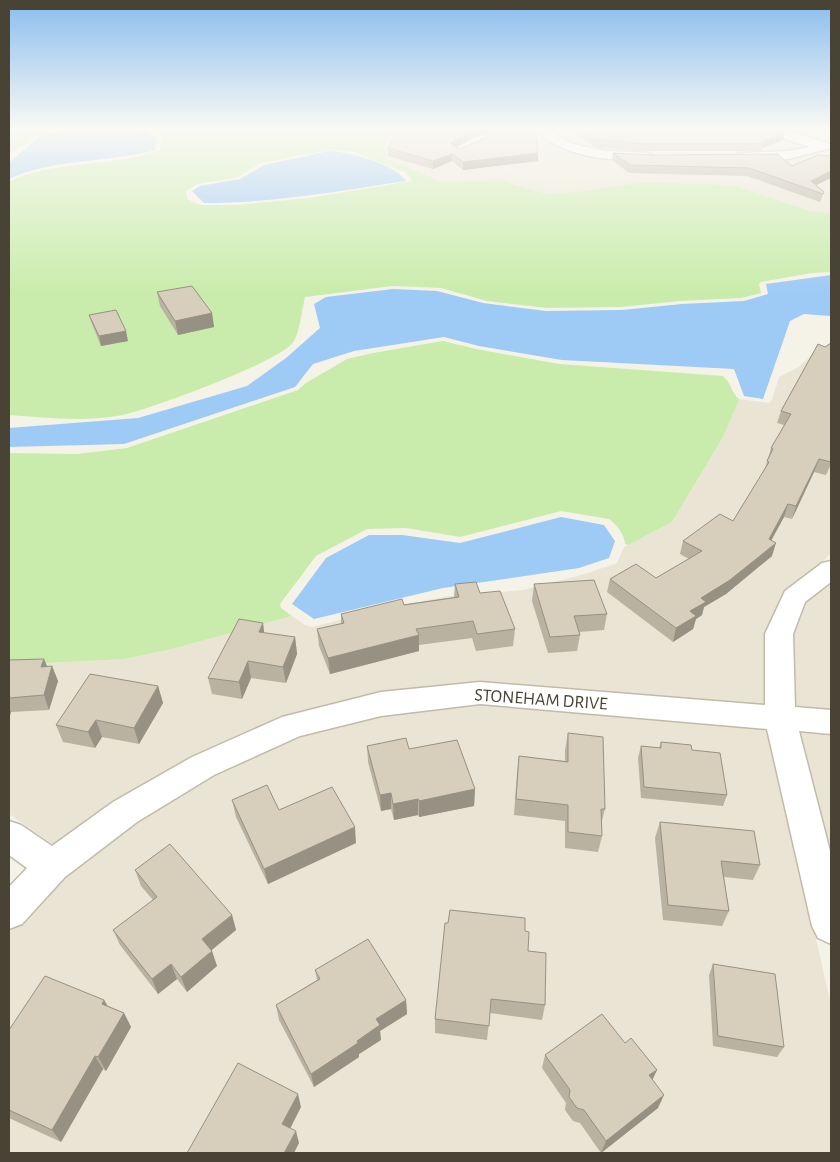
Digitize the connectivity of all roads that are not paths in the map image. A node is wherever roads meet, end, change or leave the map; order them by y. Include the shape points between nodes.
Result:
1 (831, 569) edge
2 (780, 718) junction
3 (831, 722) edge
4 (9, 836) edge
5 (53, 866) junction
6 (9, 912) edge
7 (831, 926) edge

1 - 2 street via 794,597 779,634
2 - 3 street, STONEHAM DRIVE
2 - 5 street, STONEHAM DRIVE via 480,693 381,704 293,726 203,766 124,812
2 - 7 street
4 - 5 street
5 - 6 street, STONEHAM DRIVE

